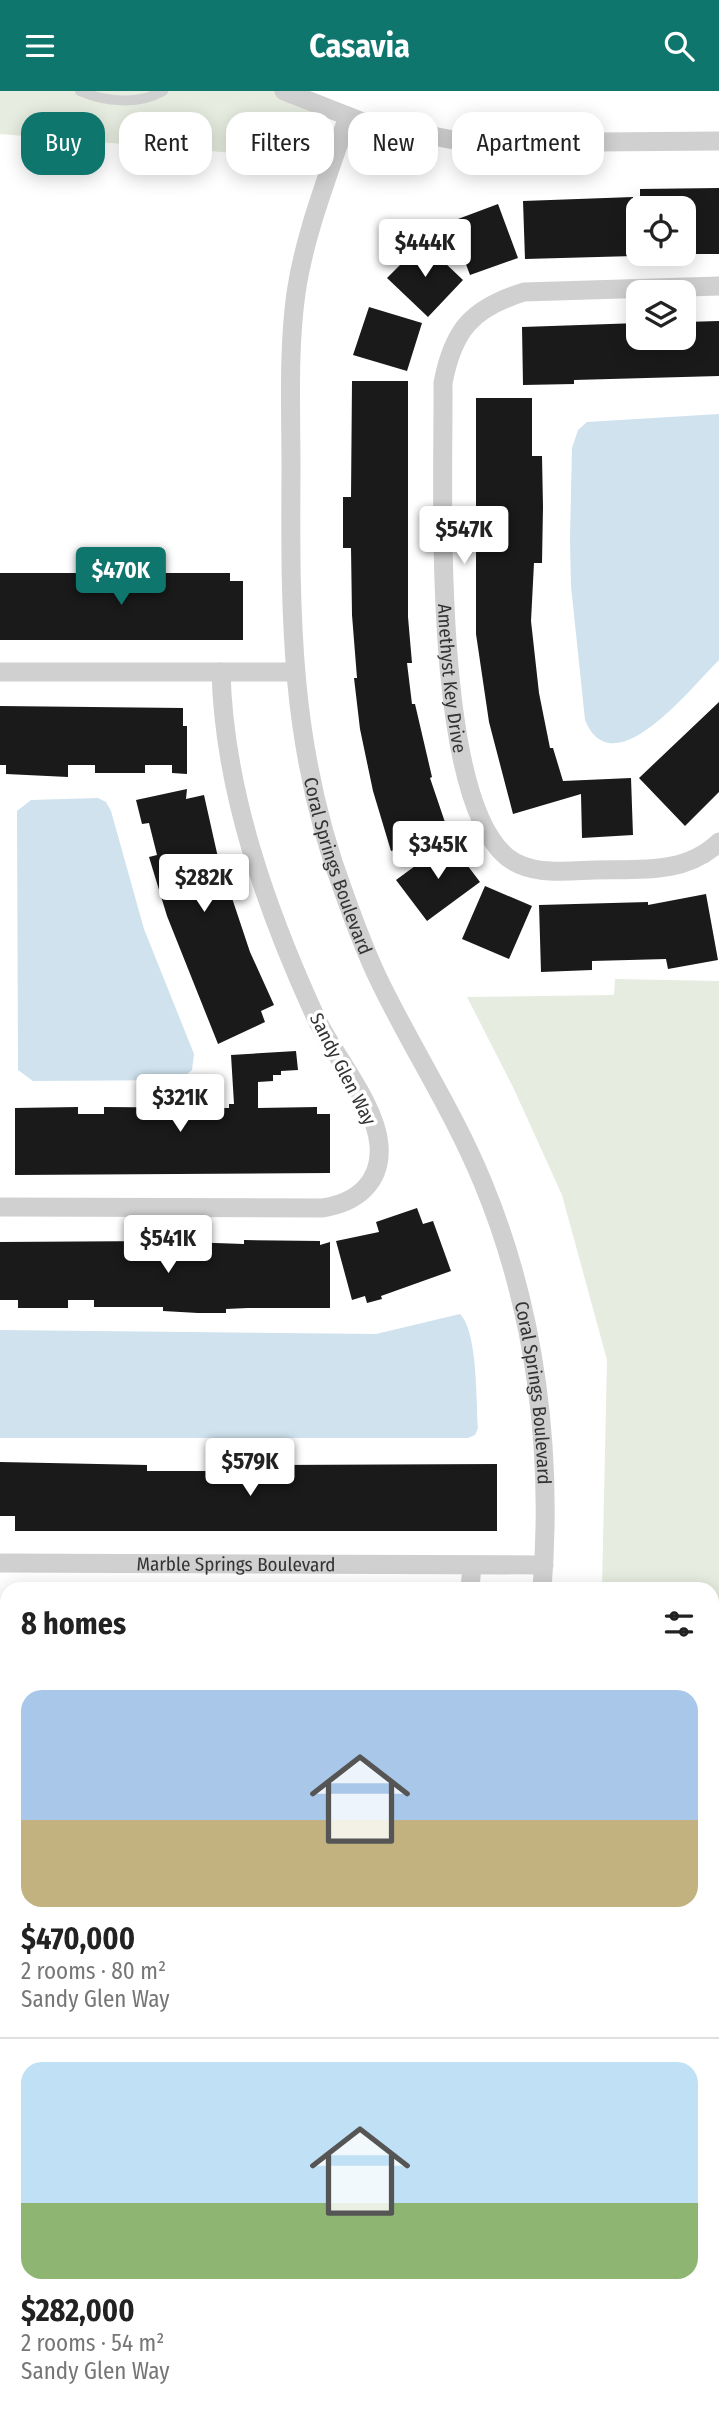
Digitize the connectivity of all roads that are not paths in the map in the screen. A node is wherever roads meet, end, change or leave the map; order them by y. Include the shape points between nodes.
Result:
1 (80, 91) edge
2 (163, 91) edge
3 (284, 91) edge
4 (95, 94) edge
5 (348, 116) joint
6 (438, 137) edge
7 (719, 141) edge
8 (719, 286) edge
9 (0, 672) edge
10 (221, 672) junction
11 (293, 672) junction
12 (719, 842) edge
13 (0, 1207) edge
14 (0, 1563) edge
15 (472, 1565) junction
16 (544, 1565) junction
17 (471, 1582) edge
18 (543, 1582) edge

1 - 4 lane
2 - 4 lane via 138,100
3 - 5 street
5 - 11 street, Coral Springs Boulevard via 314,217 297,289 291,344
6 - 7 street via 470,143
8 - 12 street, Amethyst Key Drive via 524,292 493,301 469,319 449,352 443,383 447,652 456,732 487,835 508,858 554,871 675,868
9 - 10 street
10 - 11 street
10 - 13 street, Sandy Glen Way via 228,747 274,918 317,1020 373,1122 378,1167 365,1190 344,1205 323,1208
11 - 16 street, Coral Springs Boulevard via 316,807 343,890 377,976 484,1183 513,1270 534,1358 544,1447
14 - 15 street, Marble Springs Boulevard
15 - 16 street, Marble Springs Boulevard
15 - 17 street
16 - 18 street, Coral Springs Boulevard

